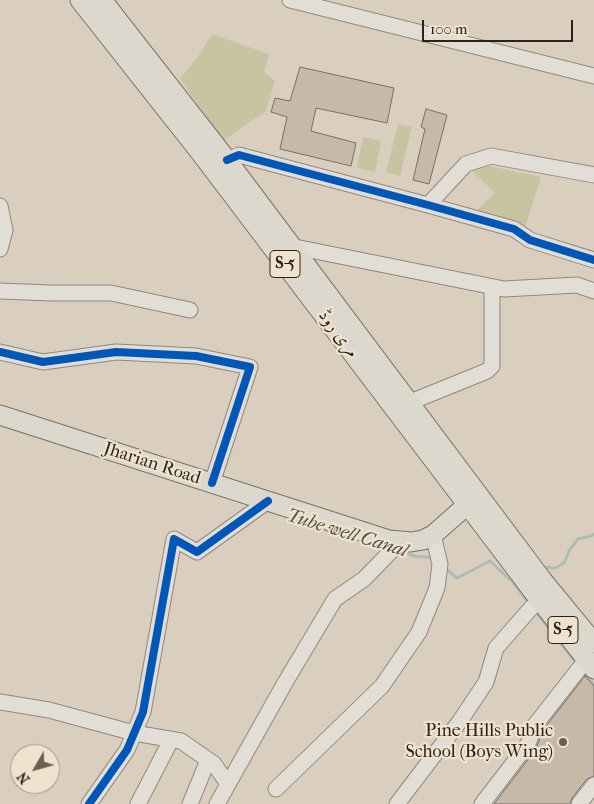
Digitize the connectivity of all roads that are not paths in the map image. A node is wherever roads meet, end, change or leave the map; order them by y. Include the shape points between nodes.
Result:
1 (80, 0) edge
2 (102, 0) edge
3 (290, 0) edge
4 (594, 76) edge
5 (165, 94) junction
6 (227, 160) junction
7 (594, 176) edge
8 (428, 205) junction
9 (0, 206) edge
10 (290, 246) junction
11 (0, 249) edge
12 (594, 260) edge
13 (492, 287) junction
14 (0, 291) edge
15 (594, 291) edge
16 (190, 310) dead end
17 (0, 352) edge
18 (371, 365) junction
19 (408, 403) junction
20 (0, 415) edge
21 (212, 483) junction
22 (268, 501) junction
23 (467, 505) junction
24 (492, 525) junction
25 (433, 535) junction
26 (401, 542) junction
27 (538, 591) junction
28 (592, 657) edge
29 (0, 702) edge
30 (134, 733) junction
31 (171, 740) junction
32 (208, 760) junction
33 (228, 784) junction
34 (594, 785) edge
35 (276, 789) dead end
36 (89, 804) edge
37 (138, 804) edge
38 (190, 804) edge
39 (217, 804) edge
40 (397, 804) edge
41 (482, 804) edge
42 (579, 804) edge

1 - 5 main road, مری روڈ / S-5
2 - 5 main road, مری روڈ / S-5
3 - 4 street
5 - 6 main road, مری روڈ / S-5
5 - 18 main road, مری روڈ / S-5
6 - 8 street via 239,155
6 - 10 main road, مری روڈ / S-5
7 - 8 street via 491,156 466,164
8 - 12 street via 514,229 530,240
9 - 11 street via 5,230
10 - 13 street
10 - 18 main road, مری روڈ / S-5
13 - 15 street via 577,285
13 - 19 street via 492,366 487,371
14 - 16 street via 111,293
17 - 21 street via 43,362 116,352 196,356 250,367
18 - 19 main road, مری روڈ / S-5
18 - 23 main road, مری روڈ / S-5
19 - 24 main road, مری روڈ / S-5
20 - 21 main road, Jharian Road
21 - 22 main road, Jharian Road
22 - 26 main road, Jharian Road
22 - 30 street via 197,552 174,539 142,712
23 - 24 main road, مری روڈ / S-5
23 - 25 main road, Jharian Road
24 - 27 main road, مری روڈ / S-5
25 - 26 main road, Jharian Road via 423,540
25 - 35 street via 440,564 437,588 419,632 382,686
26 - 33 street via 364,579 335,599
27 - 28 main road, مری روڈ / S-5
27 - 40 street via 532,607 496,648 486,682
28 - 41 street via 535,725 528,744
29 - 30 street via 49,710
30 - 31 street
30 - 36 street via 127,750
31 - 32 street via 181,742
31 - 37 street
32 - 33 street
32 - 38 street
33 - 39 street
34 - 42 street

